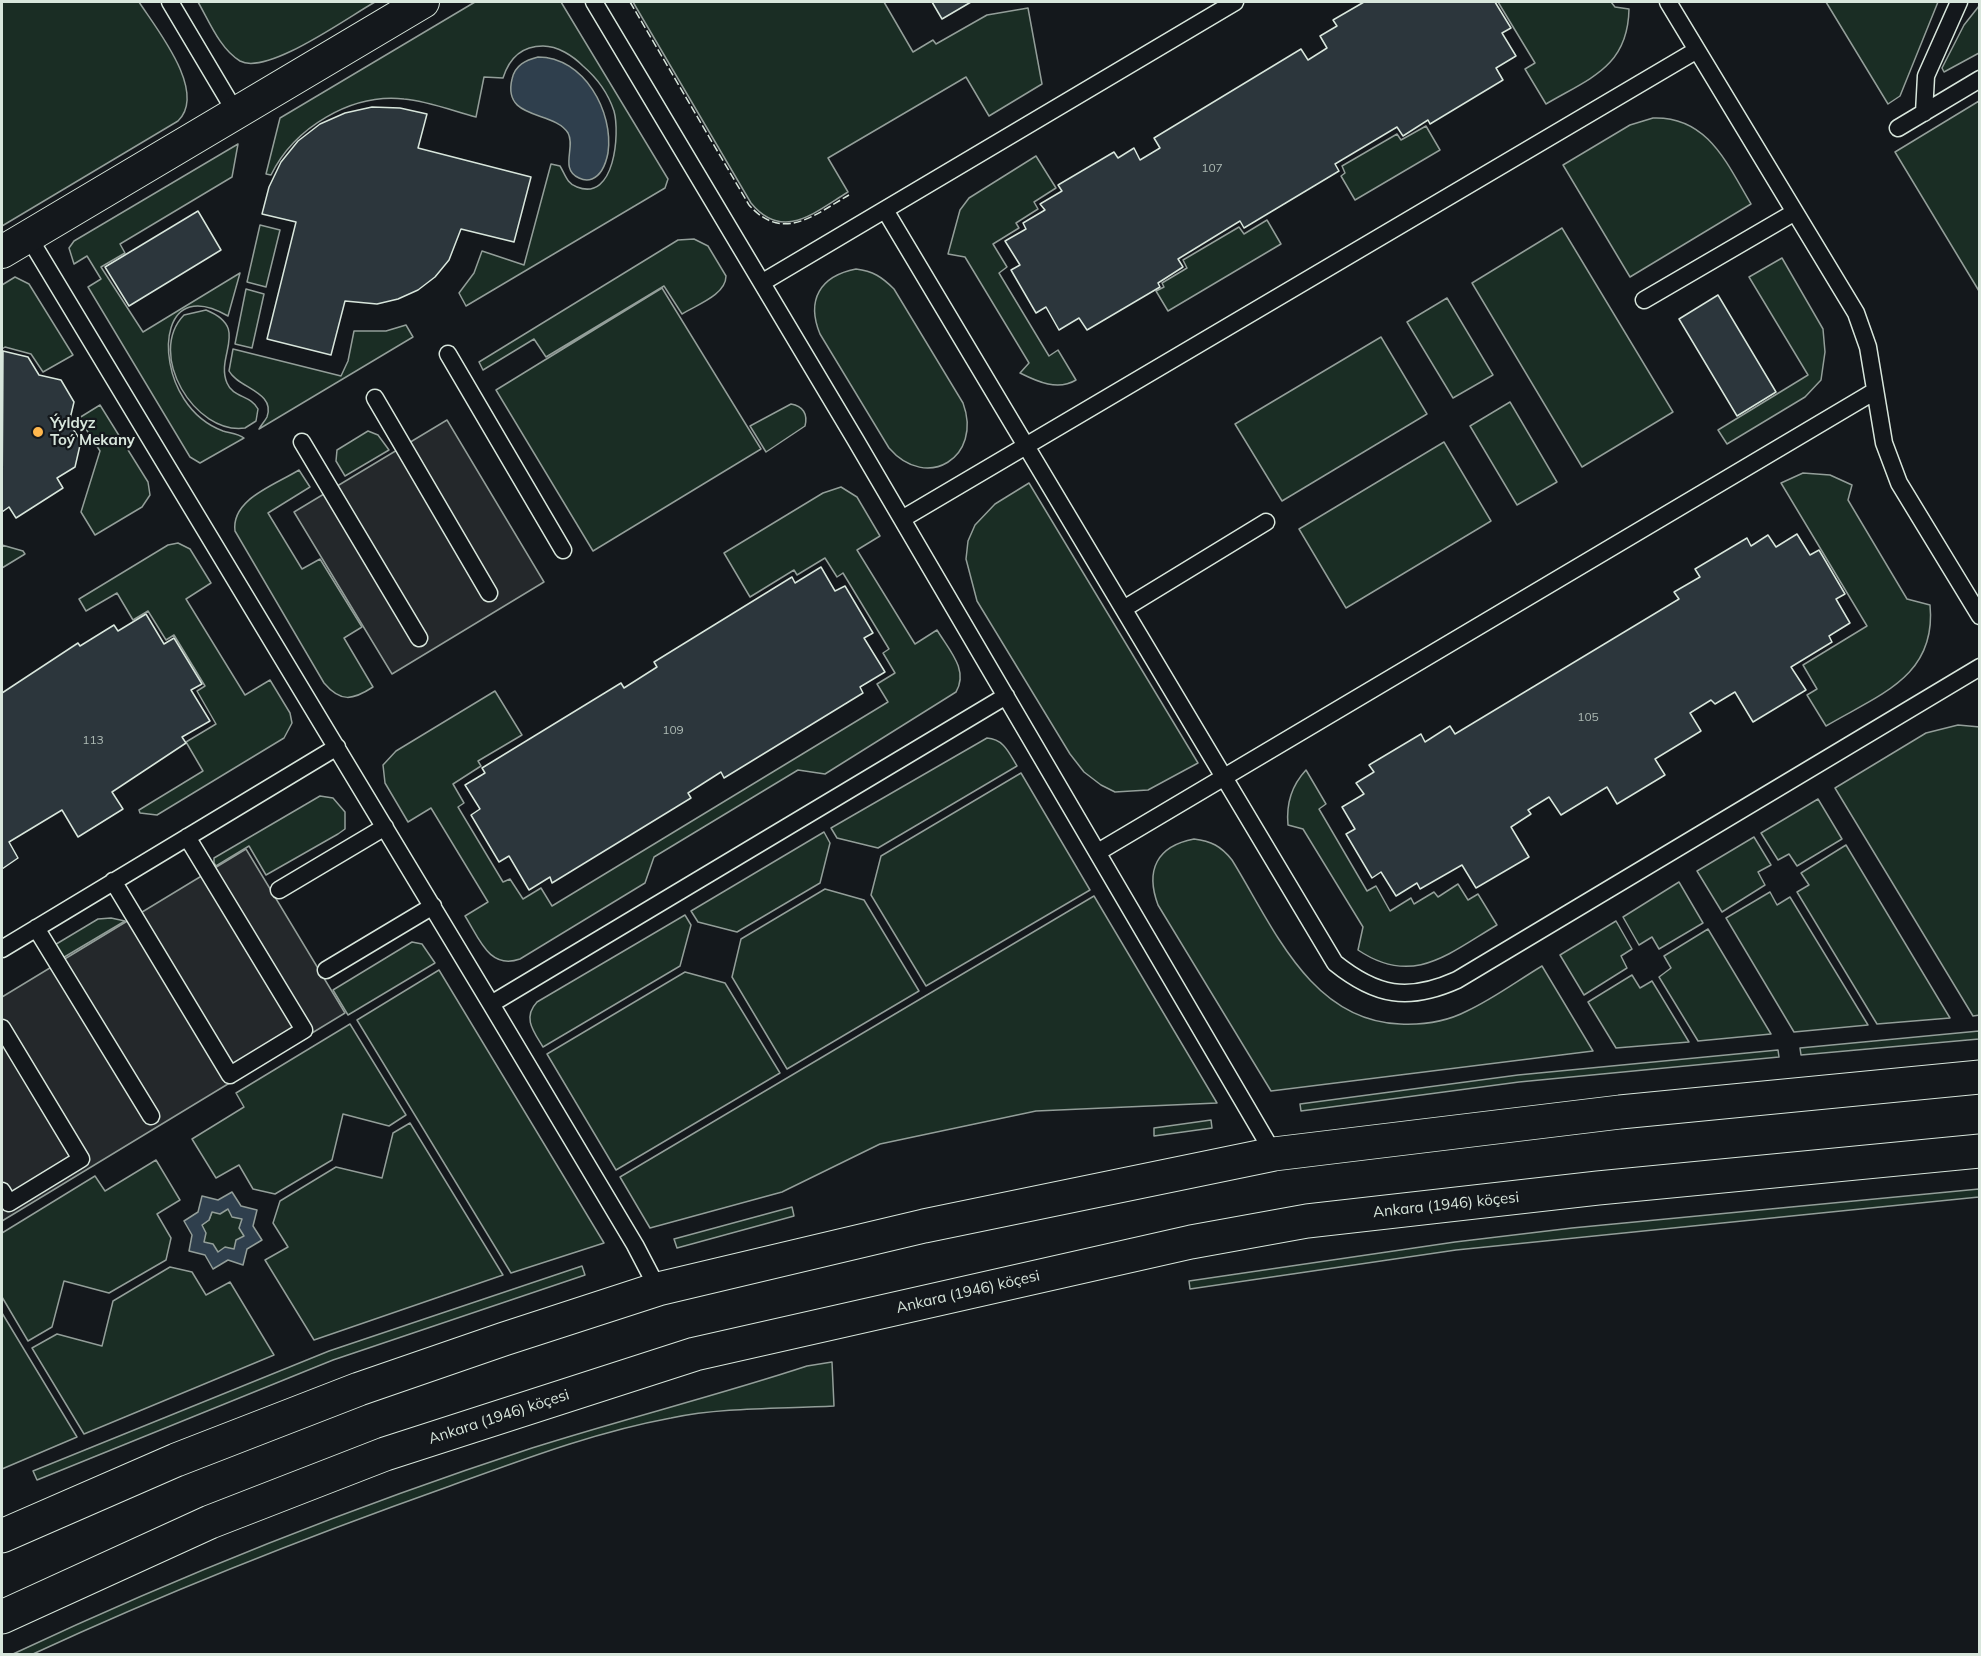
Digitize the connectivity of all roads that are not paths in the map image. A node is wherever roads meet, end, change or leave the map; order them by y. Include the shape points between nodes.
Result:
1 (170, 2) edge
2 (423, 2) edge
3 (594, 2) edge
4 (1235, 2) edge
5 (1668, 2) edge
6 (1959, 2) edge
7 (1696, 50) junction
8 (1980, 79) edge
9 (236, 113) junction
10 (1924, 113) junction
11 (1899, 128) dead end
12 (885, 210) junction
13 (1795, 212) junction
14 (28, 236) junction
15 (2, 252) edge
16 (763, 282) junction
17 (1644, 300) dead end
18 (448, 354) dead end
19 (1875, 391) junction
20 (375, 398) dead end
21 (302, 442) dead end
22 (1026, 446) junction
23 (902, 519) junction
24 (1266, 522) dead end
25 (563, 550) dead end
26 (489, 593) dead end
27 (1125, 608) junction
28 (1980, 616) edge
29 (418, 638) dead end
30 (1980, 667) edge
31 (1006, 696) junction
32 (337, 747) junction
33 (1225, 776) junction
34 (385, 827) junction
35 (187, 837) junction
36 (1098, 852) junction
37 (113, 882) junction
38 (279, 891) dead end
39 (433, 906) junction
40 (36, 928) junction
41 (2, 949) edge
42 (326, 970) dead end
43 (491, 1004) junction
44 (2, 1028) edge
45 (1980, 1077) edge
46 (151, 1116) dead end
47 (1980, 1151) edge
48 (1274, 1154) junction
49 (2, 1191) edge
50 (658, 1289) junction
51 (2, 1535) edge
52 (2, 1617) edge

1 - 9 lane
2 - 9 street
3 - 16 lane
4 - 12 lane
5 - 7 lane
6 - 10 lane via 1926,76
7 - 13 lane
7 - 22 lane
8 - 10 lane
9 - 14 street
10 - 11 lane
12 - 16 lane
12 - 22 lane
13 - 17 lane
13 - 19 lane via 1856,313 1868,347
14 - 15 street
14 - 32 lane
16 - 23 lane
18 - 25 lane
19 - 28 lane via 1884,442 1899,483
19 - 33 lane
20 - 26 lane
21 - 29 lane
22 - 23 lane
22 - 27 lane
23 - 31 lane
24 - 27 lane
27 - 33 lane
30 - 33 lane via 1457,980 1416,994 1372,989 1335,963
31 - 36 lane
31 - 43 lane
32 - 34 lane
32 - 35 lane
33 - 36 lane
34 - 38 lane
34 - 39 lane
35 - 37 lane
35 - 37 lane via 304,1030 286,1042 230,1075
36 - 48 lane
37 - 40 lane
39 - 42 lane
39 - 43 lane
40 - 41 lane
40 - 46 lane
43 - 50 lane
44 - 49 lane via 81,1159 9,1203
45 - 48 main road via 1620,1112
47 - 52 main road, Ankara (1946) köçesi via 1307,1221 1191,1242 695,1354 385,1454 210,1522
48 - 50 main road via 924,1226
50 - 51 main road via 359,1389 176,1460

